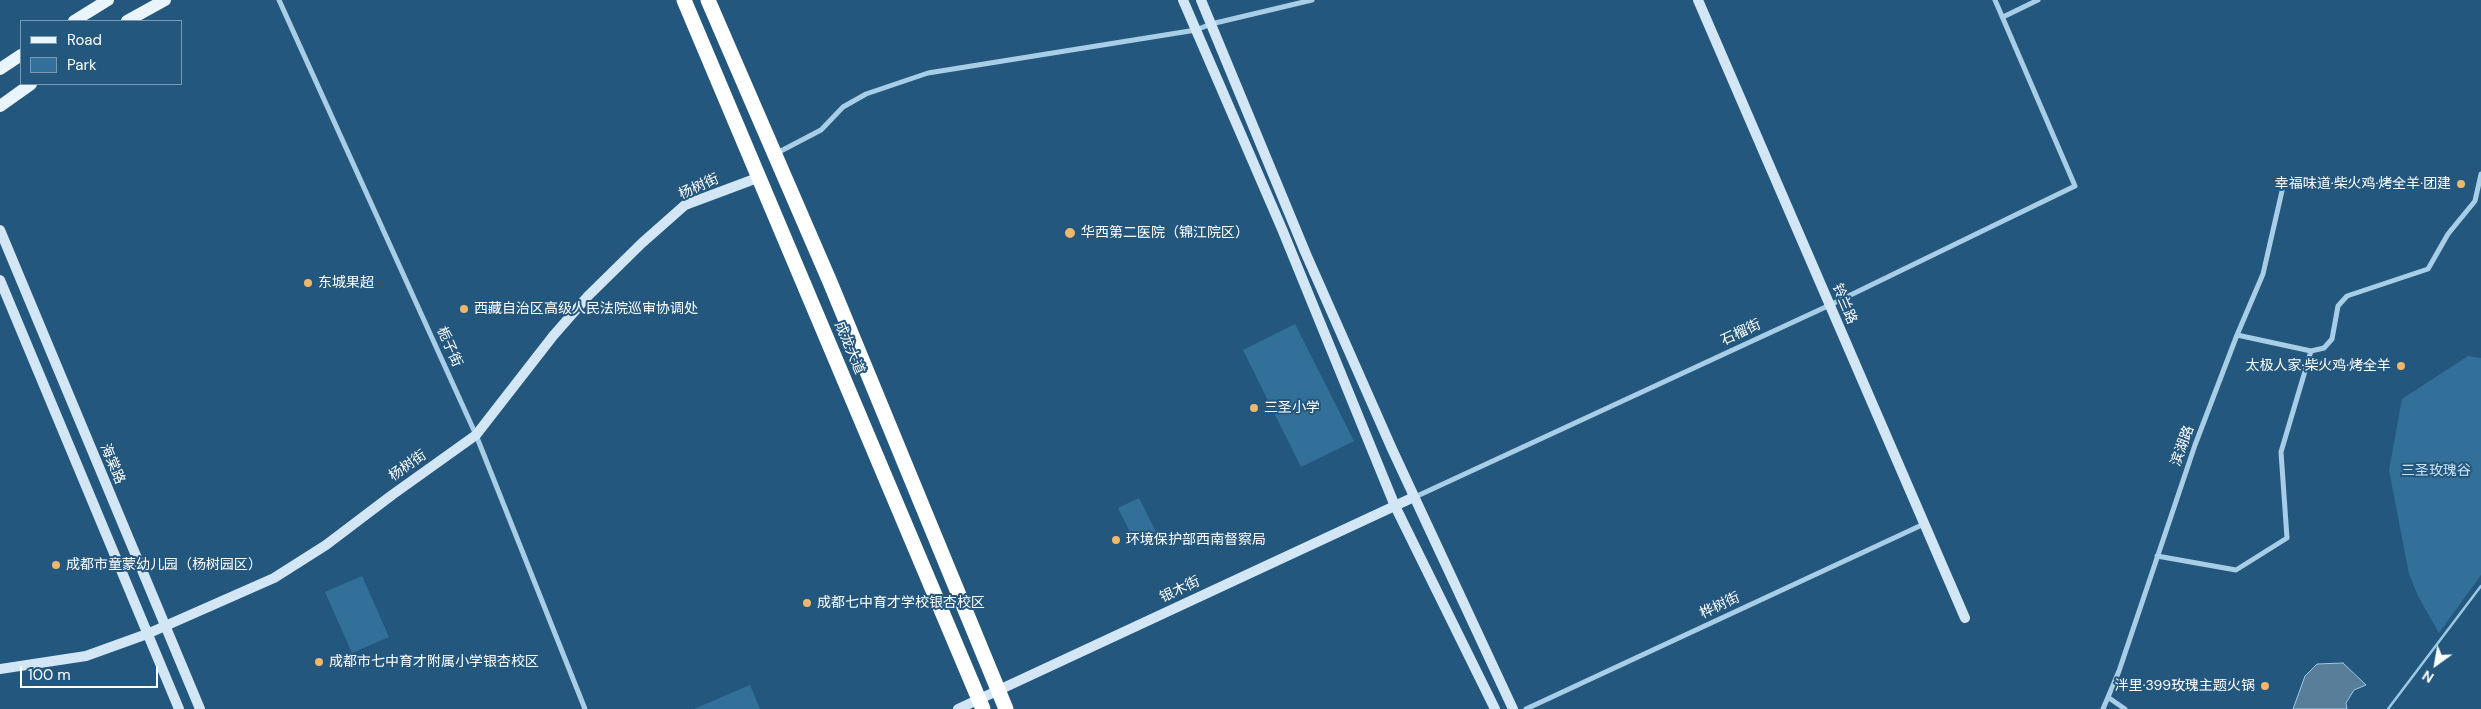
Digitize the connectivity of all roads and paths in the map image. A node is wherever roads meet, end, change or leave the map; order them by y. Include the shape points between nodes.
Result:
1 (108, 0) edge
2 (165, 0) edge
3 (280, 0) edge
4 (684, 0) edge
5 (708, 0) edge
6 (1183, 0) edge
7 (1201, 0) edge
8 (1312, 0) edge
9 (1698, 0) edge
10 (1996, 0) edge
11 (2038, 0) edge
12 (2003, 17) junction
13 (76, 20) edge
14 (129, 20) edge
15 (1211, 24) junction
16 (1196, 30) junction
17 (20, 56) edge
18 (0, 69) edge
19 (30, 85) edge
20 (0, 106) edge
21 (776, 154) junction
22 (2481, 174) edge
23 (760, 177) junction
24 (2282, 191) dead end
25 (0, 230) edge
26 (0, 280) edge
27 (1830, 305) junction
28 (2237, 335) junction
29 (2311, 351) junction
30 (476, 436) junction
31 (1414, 497) junction
32 (1396, 506) junction
33 (1924, 524) junction
34 (2158, 556) junction
35 (1965, 618) dead end
36 (165, 626) junction
37 (147, 634) junction
38 (0, 669) edge
39 (998, 690) junction
40 (2109, 698) junction
41 (981, 704) edge
42 (179, 709) edge
43 (200, 709) edge
44 (586, 709) edge
45 (958, 709) edge
46 (1006, 709) edge
47 (1495, 709) edge
48 (1513, 709) edge
49 (1526, 709) edge
50 (2103, 709) edge
51 (2125, 709) edge

1 - 13 main road
2 - 14 main road
3 - 30 street, 栀子街
4 - 23 highway, 成龙大道
5 - 21 highway, 成龙大道
6 - 16 street
7 - 15 street
8 - 15 street
9 - 27 street, 铃兰路
10 - 12 street
11 - 12 street
12 - 27 street, 石榴街 via 2075,186
15 - 16 street
15 - 31 street via 1303,246
16 - 21 street via 928,73 866,94 843,107 821,130
16 - 32 street
17 - 18 main road
19 - 20 main road
21 - 39 highway, 成龙大道
22 - 29 street via 2475,201 2448,234 2428,269 2347,296 2338,306 2332,339 2324,348
23 - 30 street, 杨树街 via 686,205 642,243 553,336
23 - 41 highway, 成龙大道
24 - 28 street, 滨湖路 via 2264,274
25 - 36 street, 海棠路
26 - 37 street
27 - 31 street, 石榴街
27 - 33 street, 铃兰路
28 - 29 street
28 - 34 street, 滨湖路
29 - 34 street via 2281,452 2287,538 2236,570
30 - 36 street, 杨树街 via 326,545 274,578
30 - 44 street, 栀子街
31 - 32 street, 银木街
31 - 48 street
32 - 39 street, 银木街
32 - 47 street
33 - 35 street, 铃兰路
33 - 49 street, 桦树街
34 - 40 street, 滨湖路
36 - 37 street, 杨树街
36 - 43 street, 海棠路
37 - 38 street, 杨树街 via 86,656
37 - 42 street
39 - 41 street, 银木街
39 - 46 highway, 成龙大道
40 - 50 street, 滨湖路
40 - 51 street
41 - 45 street, 银木街

